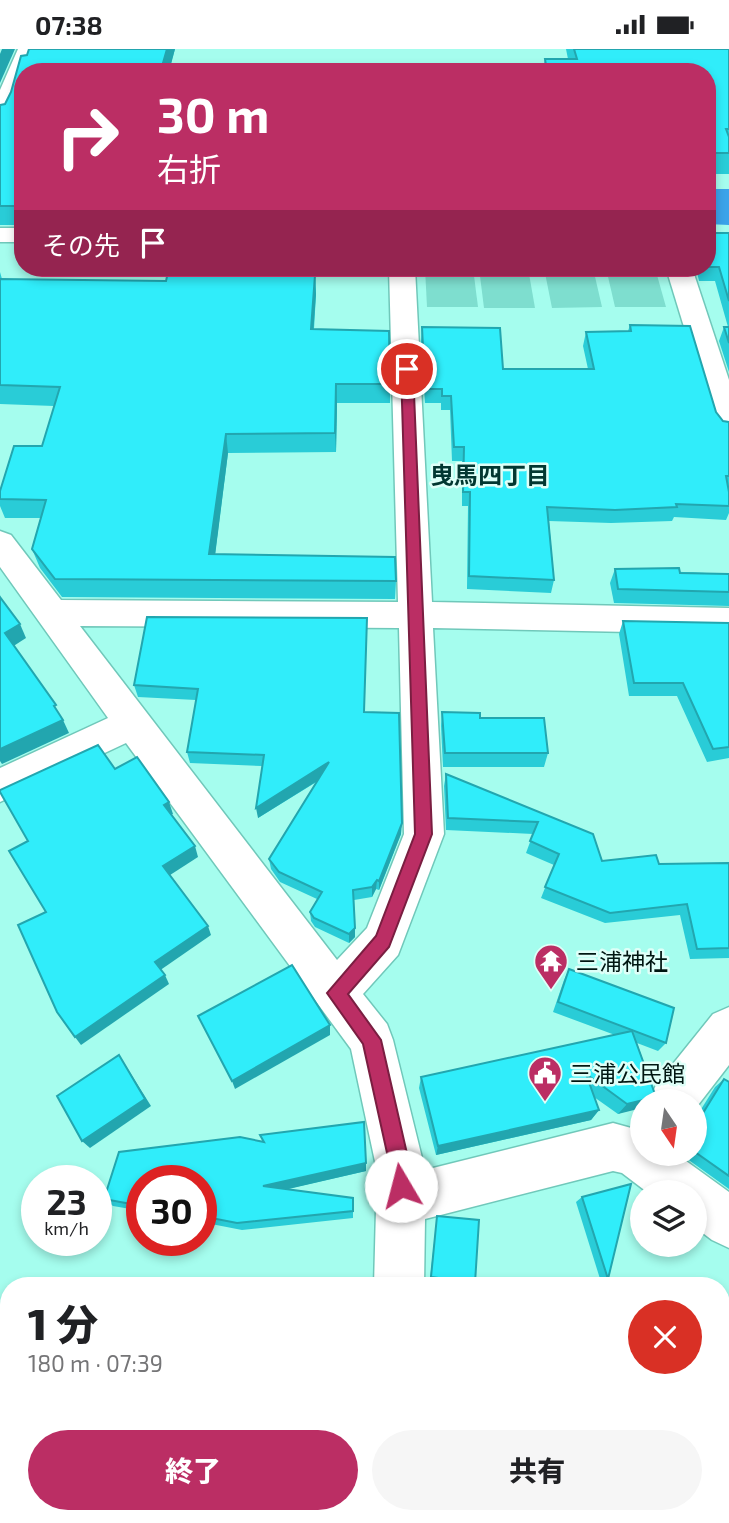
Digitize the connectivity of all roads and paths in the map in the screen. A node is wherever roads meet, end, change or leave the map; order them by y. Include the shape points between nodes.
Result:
1 (14, 82) edge
2 (0, 116) edge
3 (402, 277) edge
4 (682, 277) edge
5 (729, 425) edge
6 (0, 543) edge
7 (52, 613) junction
8 (416, 615) junction
9 (729, 621) edge
10 (132, 723) junction
11 (0, 786) edge
12 (336, 993) junction
13 (729, 1029) edge
14 (682, 1089) edge
15 (630, 1146) edge
16 (660, 1166) edge
17 (675, 1180) edge
18 (402, 1200) junction
19 (707, 1206) edge
20 (729, 1223) edge
21 (399, 1277) edge

1 - 2 street
3 - 8 street
4 - 5 street
6 - 7 street
7 - 8 street
7 - 10 street
8 - 9 street
8 - 12 street via 424,834 383,941
10 - 11 street
10 - 12 street
12 - 18 street via 371,1040 401,1171
13 - 14 street
15 - 18 street
16 - 17 street
18 - 21 street
19 - 20 street

